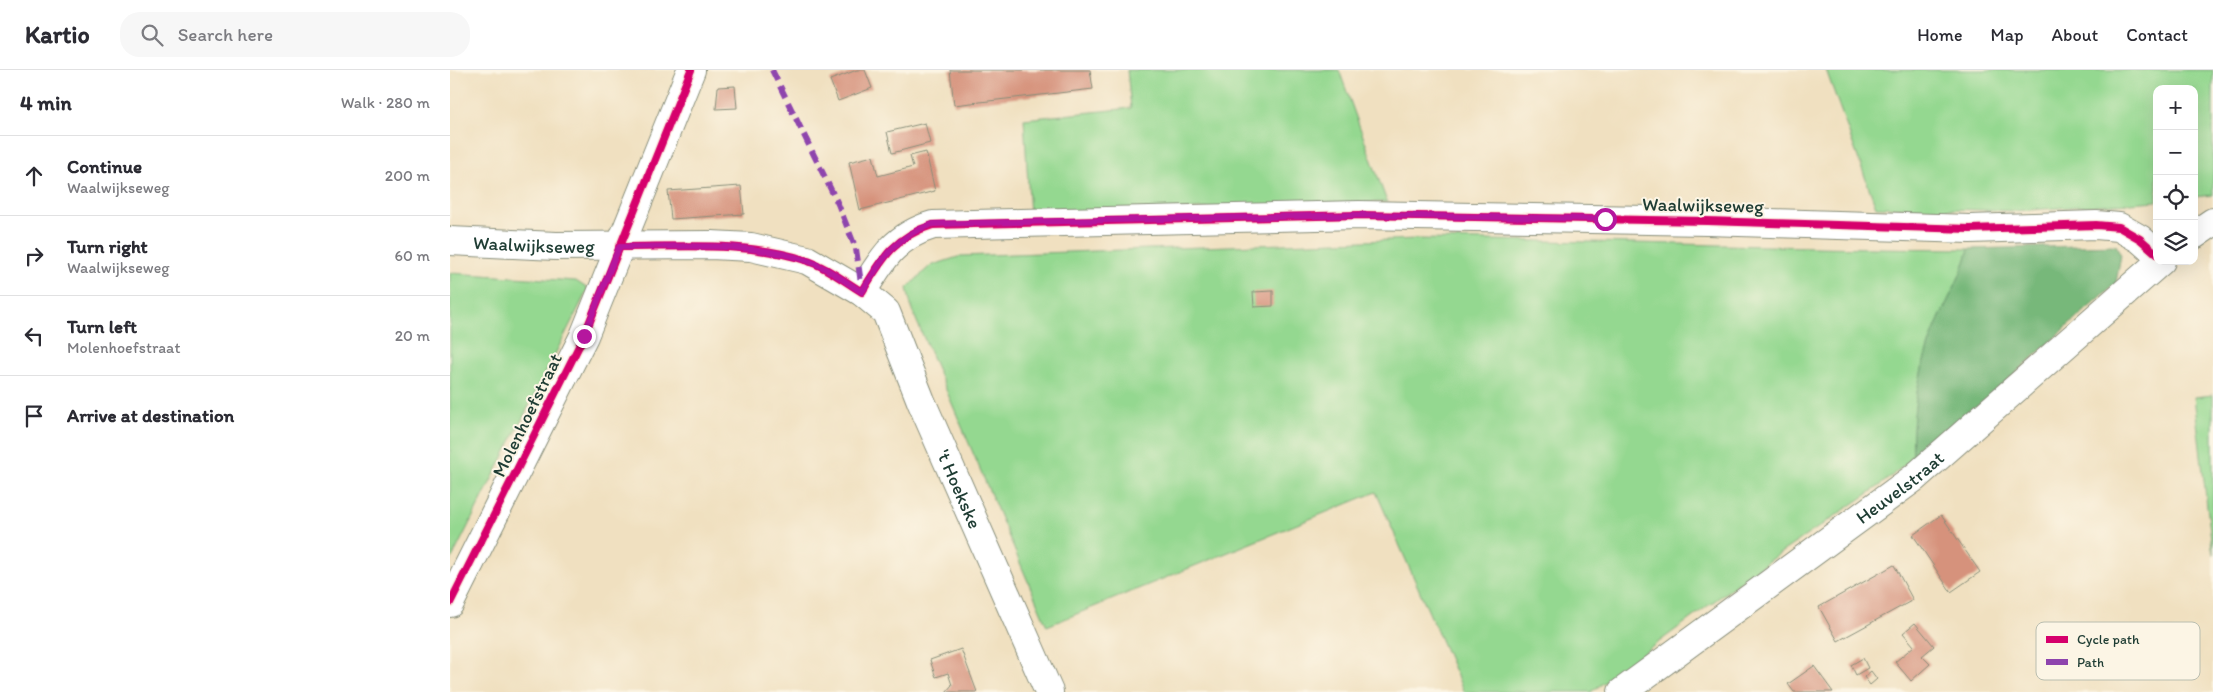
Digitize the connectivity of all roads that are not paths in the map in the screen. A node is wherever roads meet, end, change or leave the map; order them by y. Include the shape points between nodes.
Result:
1 (692, 70) edge
2 (2213, 222) edge
3 (2198, 232) edge
4 (450, 241) edge
5 (619, 247) junction
6 (2153, 250) edge
7 (2157, 265) edge
8 (862, 292) junction
9 (450, 603) edge
10 (1049, 692) edge
11 (1622, 692) edge

1 - 5 street, Molenhoefstraat
2 - 3 street
4 - 5 street, Waalwijkseweg
5 - 8 street, Waalwijkseweg via 751,247 807,260
5 - 9 street, Molenhoefstraat via 584,336
6 - 8 street, Waalwijkseweg via 2140,238 2119,227 2096,225 1970,229 1359,215 933,224 900,239 880,262
7 - 11 street, Heuvelstraat via 1914,478
8 - 10 street, 't Hoekske via 886,312 921,401

